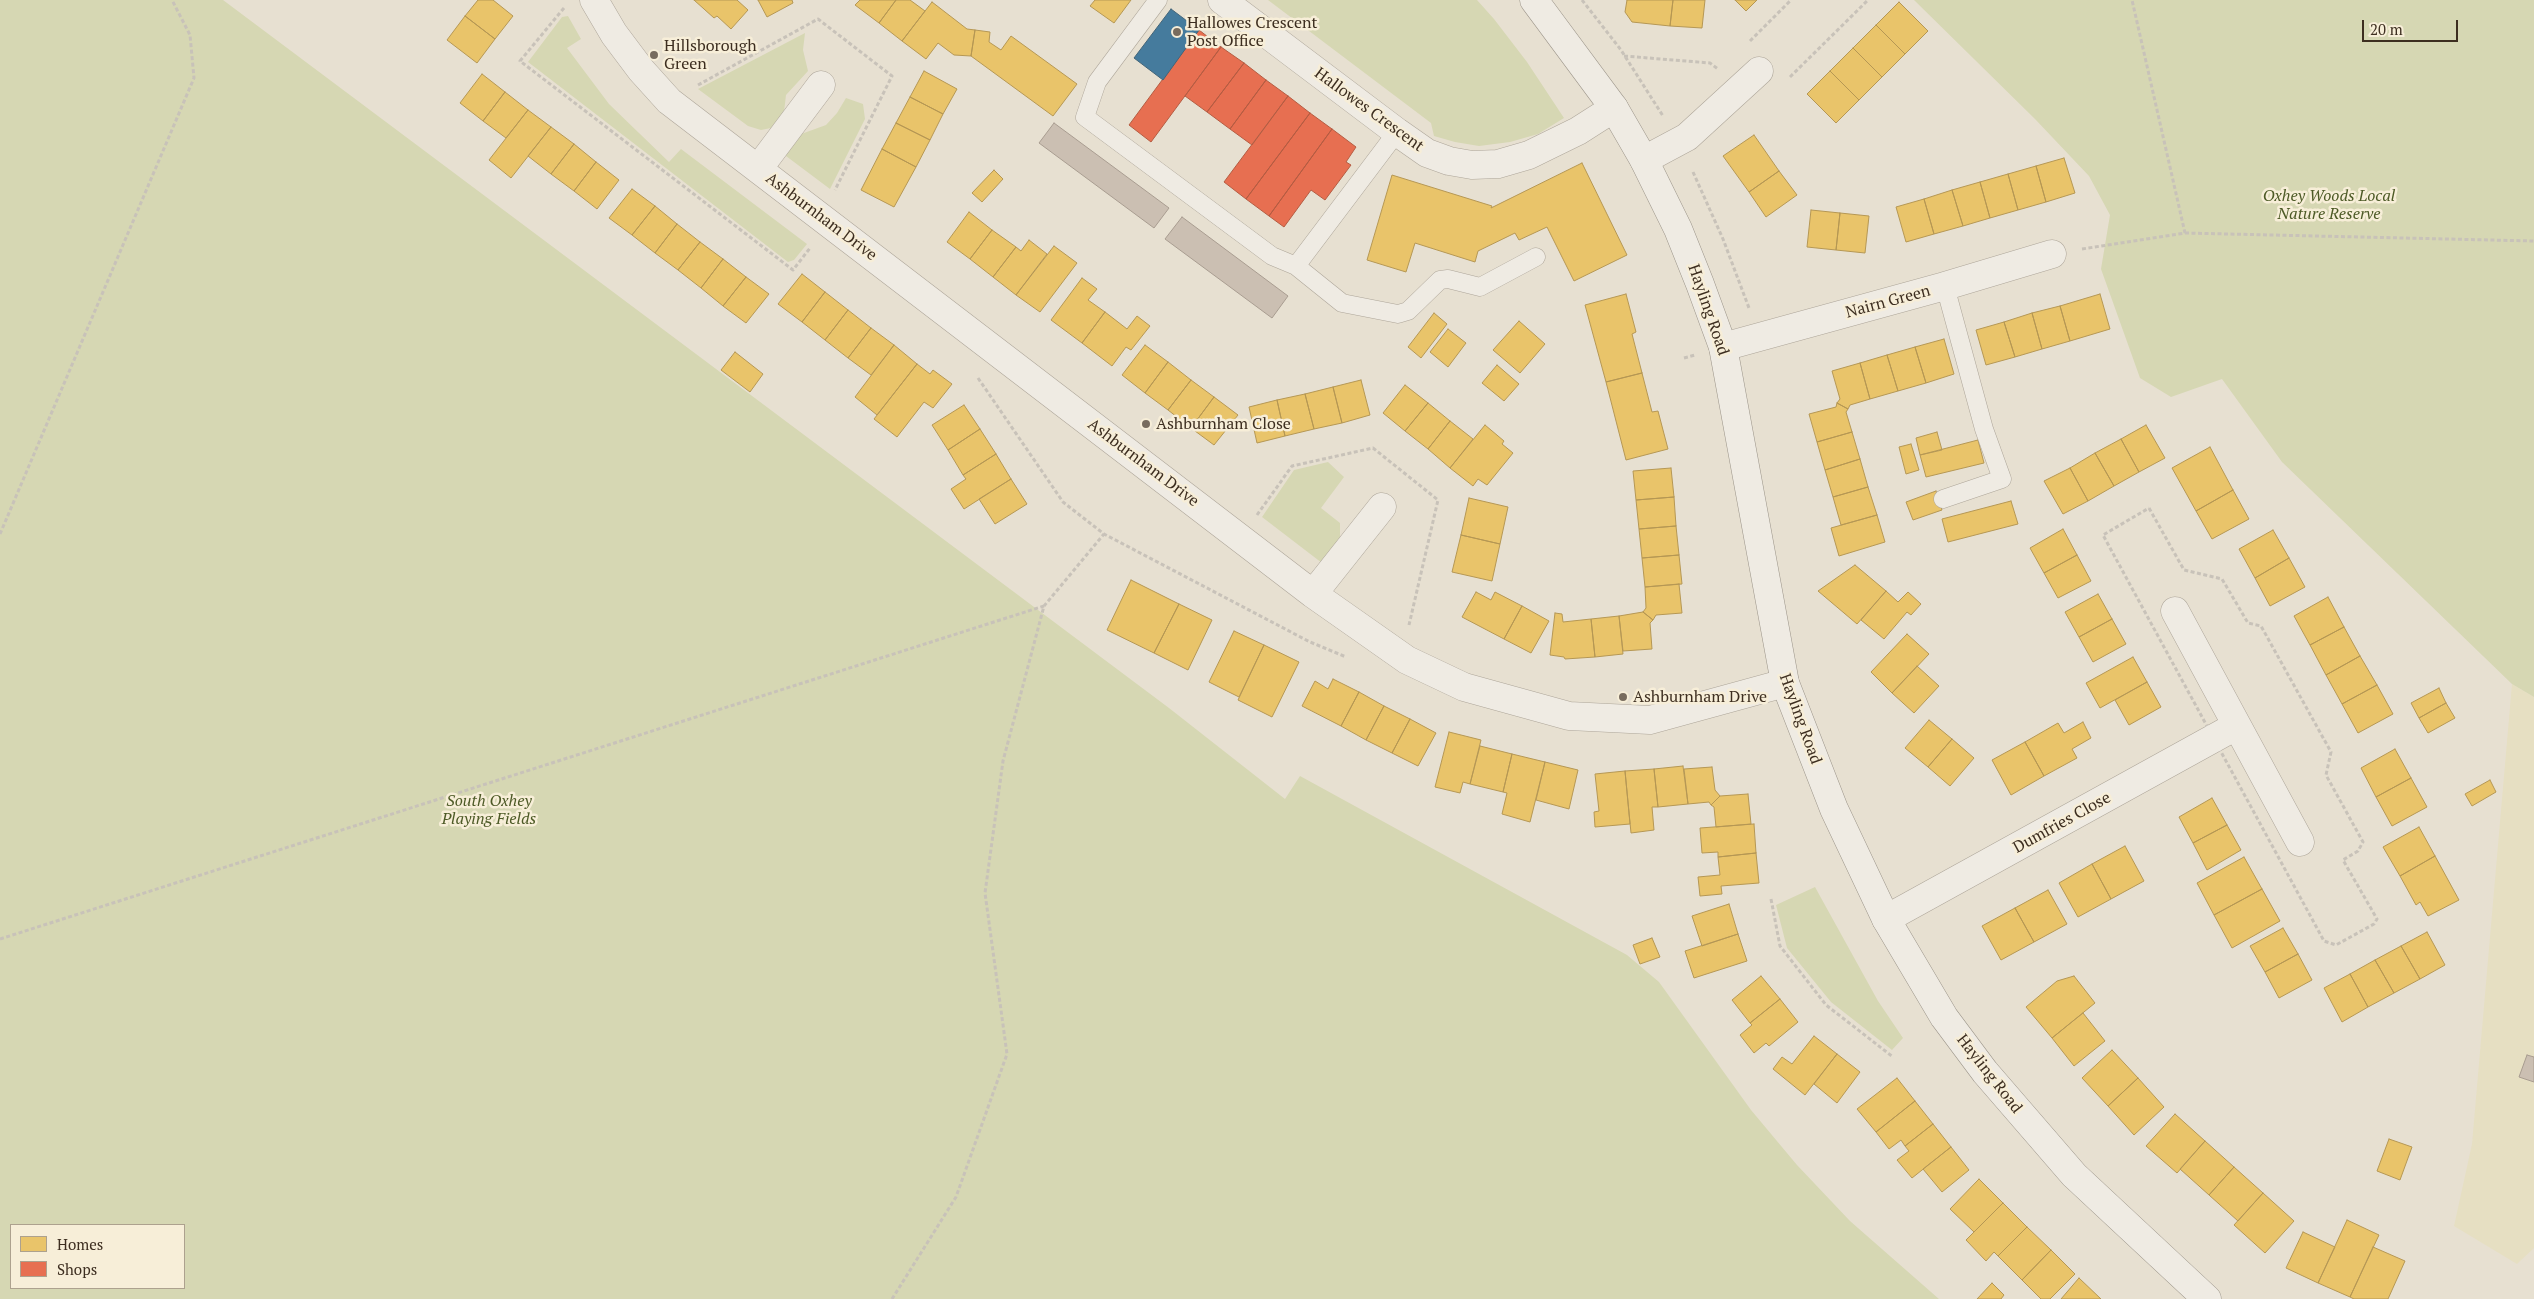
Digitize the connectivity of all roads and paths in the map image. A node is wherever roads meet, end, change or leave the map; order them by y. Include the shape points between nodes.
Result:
1 (172, 0) edge
2 (1158, 0) edge
3 (1222, 0) edge
4 (1534, 0) edge
5 (1582, 0) edge
6 (2132, 0) edge
7 (582, 1) edge
8 (1624, 56) junction
9 (1720, 71) dead end
10 (1760, 71) dead end
11 (821, 85) dead end
12 (1614, 108) junction
13 (1666, 121) dead end
14 (1397, 132) junction
15 (1644, 160) junction
16 (758, 169) junction
17 (1693, 172) dead end
18 (829, 224) junction
19 (2185, 233) junction
20 (2534, 241) edge
21 (2052, 254) joint
22 (1536, 257) dead end
23 (1296, 266) junction
24 (1945, 286) junction
25 (1758, 338) junction
26 (990, 346) junction
27 (1723, 347) junction
28 (1943, 499) dead end
29 (1382, 507) dead end
30 (0, 534) edge
31 (1104, 534) junction
32 (1313, 594) junction
33 (1044, 606) junction
34 (2176, 612) dead end
35 (1350, 659) dead end
36 (1785, 683) junction
37 (2236, 726) junction
38 (2300, 842) dead end
39 (1771, 899) dead end
40 (1886, 919) junction
41 (0, 939) edge
42 (1893, 1058) dead end
43 (892, 1299) edge
44 (2206, 1299) edge

1 - 30 path via 190,35 194,78
2 - 23 lane via 1097,82 1085,117 1272,256
3 - 14 street, Hallowes Crescent
4 - 12 street, Hayling Road
5 - 8 path
6 - 19 path
7 - 16 street, Ashburnham Drive via 669,101
7 - 18 path via 520,62 793,270
8 - 9 path via 1710,63
8 - 13 path
10 - 15 street via 1687,137
11 - 16 street
12 - 14 street, Hallowes Crescent via 1578,131 1529,155 1498,164 1472,165 1449,161 1427,153
12 - 15 street, Hayling Road
14 - 23 lane
15 - 27 street, Hayling Road via 1678,229
16 - 18 street, Ashburnham Drive
17 - 25 path via 1724,239
18 - 26 street, Ashburnham Drive
19 - 20 path
19 - 21 path
21 - 24 street, Nairn Green
22 - 23 lane via 1480,288 1448,279 1440,280 1408,311 1398,314 1342,303
24 - 25 street, Nairn Green
24 - 28 lane via 1984,429 2002,479
25 - 27 street, Nairn Green
26 - 31 path via 976,376 1064,502
26 - 32 street, Ashburnham Drive
27 - 36 street, Hayling Road
29 - 32 street
31 - 33 path
31 - 35 path via 1310,642
32 - 36 street, Ashburnham Drive via 1387,648 1433,673 1464,687 1569,716 1650,720
33 - 41 path
33 - 43 path via 1003,761 985,893 1007,1054 956,1197
34 - 37 street
36 - 40 street, Hayling Road via 1834,809
37 - 38 street
37 - 40 street, Dumfries Close
39 - 42 path via 1780,946 1826,1005
40 - 44 street, Hayling Road via 1944,1017 2009,1101 2074,1175

